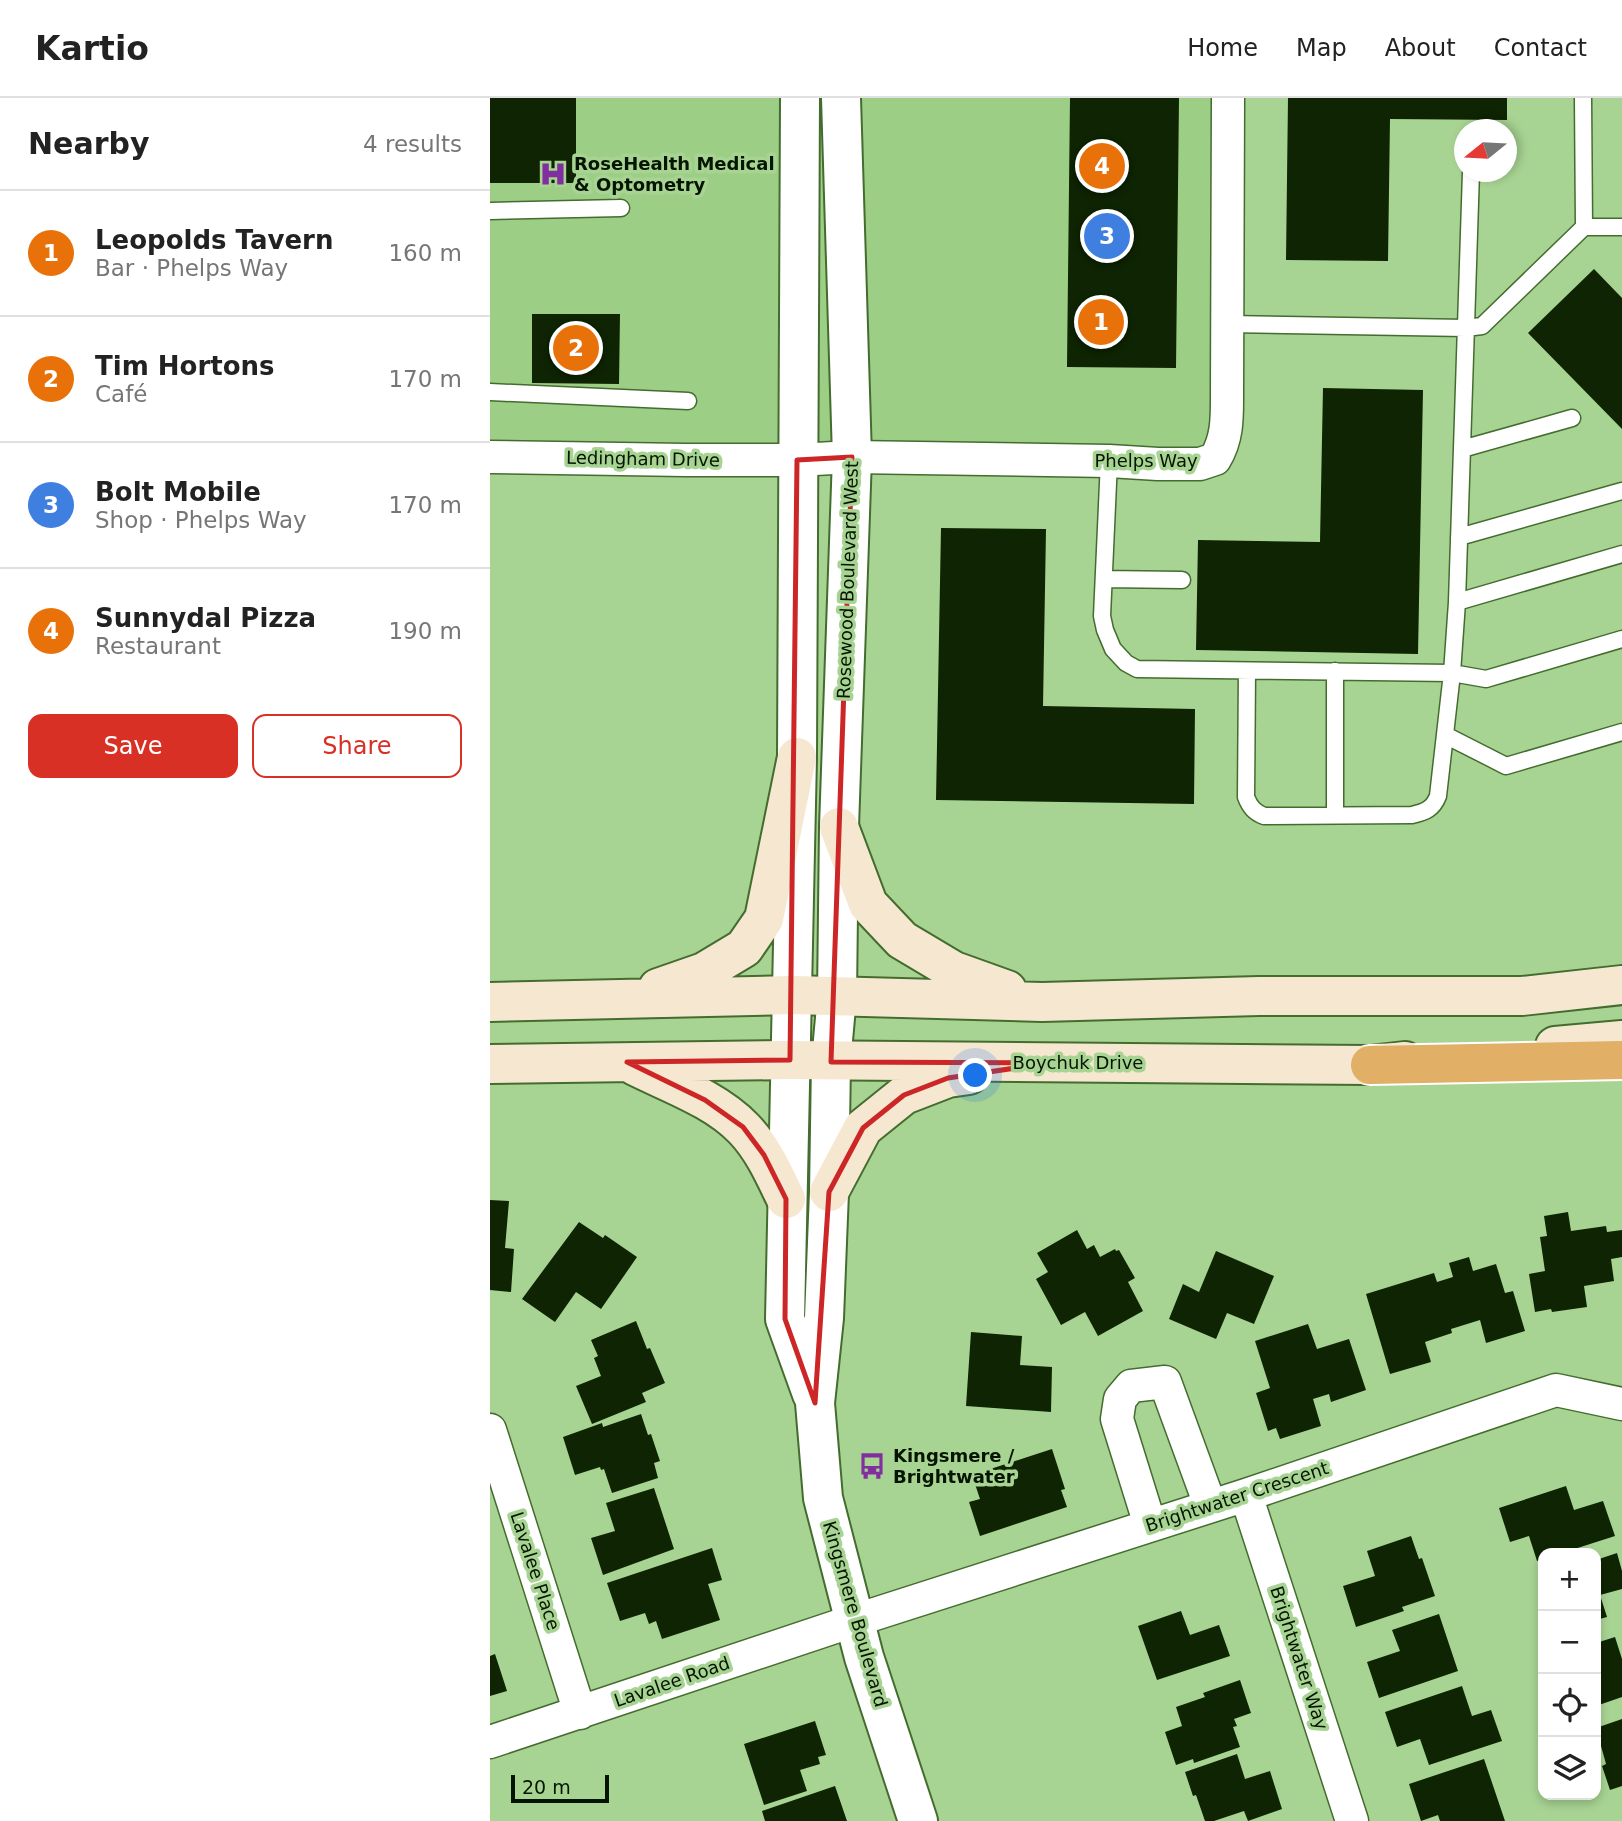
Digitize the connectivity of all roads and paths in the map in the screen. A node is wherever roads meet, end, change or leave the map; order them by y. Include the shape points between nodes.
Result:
1 (800, 98) edge
2 (841, 98) edge
3 (1228, 98) edge
4 (1583, 98) edge
5 (1471, 182) edge
6 (621, 208) dead end
7 (490, 211) edge
8 (1584, 227) junction
9 (1622, 227) edge
10 (1228, 324) junction
11 (1466, 328) junction
12 (490, 392) edge
13 (688, 401) dead end
14 (1572, 418) dead end
15 (1462, 449) junction
16 (490, 457) edge
17 (852, 457) junction
18 (797, 460) junction
19 (1108, 461) junction
20 (1622, 491) edge
21 (1459, 537) junction
22 (1622, 554) edge
23 (1104, 579) junction
24 (1182, 580) dead end
25 (1457, 602) junction
26 (1622, 639) edge
27 (1247, 671) junction
28 (1335, 671) junction
29 (1452, 673) junction
30 (1622, 732) edge
31 (1445, 735) junction
32 (797, 757) junction
33 (1335, 815) junction
34 (839, 827) junction
35 (1622, 985) edge
36 (793, 995) junction
37 (837, 996) junction
38 (627, 999) junction
39 (490, 1002) edge
40 (1042, 1002) junction
41 (1622, 1040) edge
42 (790, 1060) junction
43 (1622, 1060) edge
44 (627, 1062) junction
45 (831, 1062) junction
46 (490, 1063) edge
47 (1049, 1063) junction
48 (1370, 1065) junction
49 (829, 1192) junction
50 (786, 1199) junction
51 (815, 1403) junction
52 (1622, 1404) edge
53 (490, 1430) edge
54 (1247, 1495) junction
55 (1210, 1506) junction
56 (1150, 1525) junction
57 (853, 1621) junction
58 (580, 1713) junction
59 (490, 1742) edge
60 (918, 1821) edge
61 (1352, 1821) edge

1 - 18 street
2 - 17 street, Rosewood Boulevard West
3 - 10 street, Phelps Way
4 - 8 lane
5 - 11 lane
6 - 7 lane
8 - 9 lane
8 - 11 lane via 1482,326
10 - 11 lane
10 - 19 street, Phelps Way via 1226,433 1215,459 1193,464
11 - 15 lane
12 - 13 lane
14 - 15 lane
15 - 21 lane
16 - 18 street, Ledingham Drive
17 - 18 street, Phelps Way
17 - 19 street, Phelps Way
17 - 34 street, Rosewood Boulevard West
18 - 32 street
19 - 23 lane
20 - 21 lane
21 - 25 lane
22 - 25 lane
23 - 24 lane
23 - 27 lane via 1105,630 1126,663 1138,669
25 - 29 lane
26 - 29 lane via 1486,679
27 - 28 lane
27 - 33 lane via 1246,797 1250,806 1264,816
28 - 29 lane
28 - 33 lane
29 - 31 lane
30 - 31 lane via 1507,766
31 - 33 lane via 1435,805 1412,815
32 - 36 street
32 - 38 main road via 764,919 744,948 704,972
34 - 37 street, Rosewood Boulevard West
34 - 40 main road via 868,904 902,940 954,971
35 - 40 main road via 1522,996
36 - 37 main road
36 - 38 main road
36 - 42 street, Kingsmere Boulevard
37 - 40 main road
37 - 45 street, Rosewood Boulevard West
38 - 39 main road
41 - 48 main road, Boychuk Drive
42 - 44 main road, Boychuk Drive
42 - 45 main road, Boychuk Drive
42 - 50 street, Kingsmere Boulevard
43 - 48 highway
44 - 46 main road, Boychuk Drive
44 - 50 main road via 705,1100 743,1127 764,1155
45 - 47 main road, Boychuk Drive
45 - 49 street, Kingsmere Boulevard
47 - 48 main road, Boychuk Drive
47 - 49 main road via 948,1079 904,1095 863,1128
49 - 51 street, Kingsmere Boulevard
50 - 51 street, Kingsmere Boulevard via 785,1319
51 - 57 street, Kingsmere Boulevard via 823,1498
52 - 54 street, Brightwater Crescent via 1556,1390
53 - 58 street, Lavalee Place
54 - 55 street, Brightwater Crescent
54 - 61 street, Brightwater Way
55 - 56 street, Brightwater Crescent
55 - 56 street via 1165,1382 1131,1386 1120,1399 1117,1419
56 - 57 street, Brightwater Crescent
57 - 58 street, Lavalee Road
57 - 60 street, Kingsmere Boulevard
58 - 59 street, Lavalee Road

